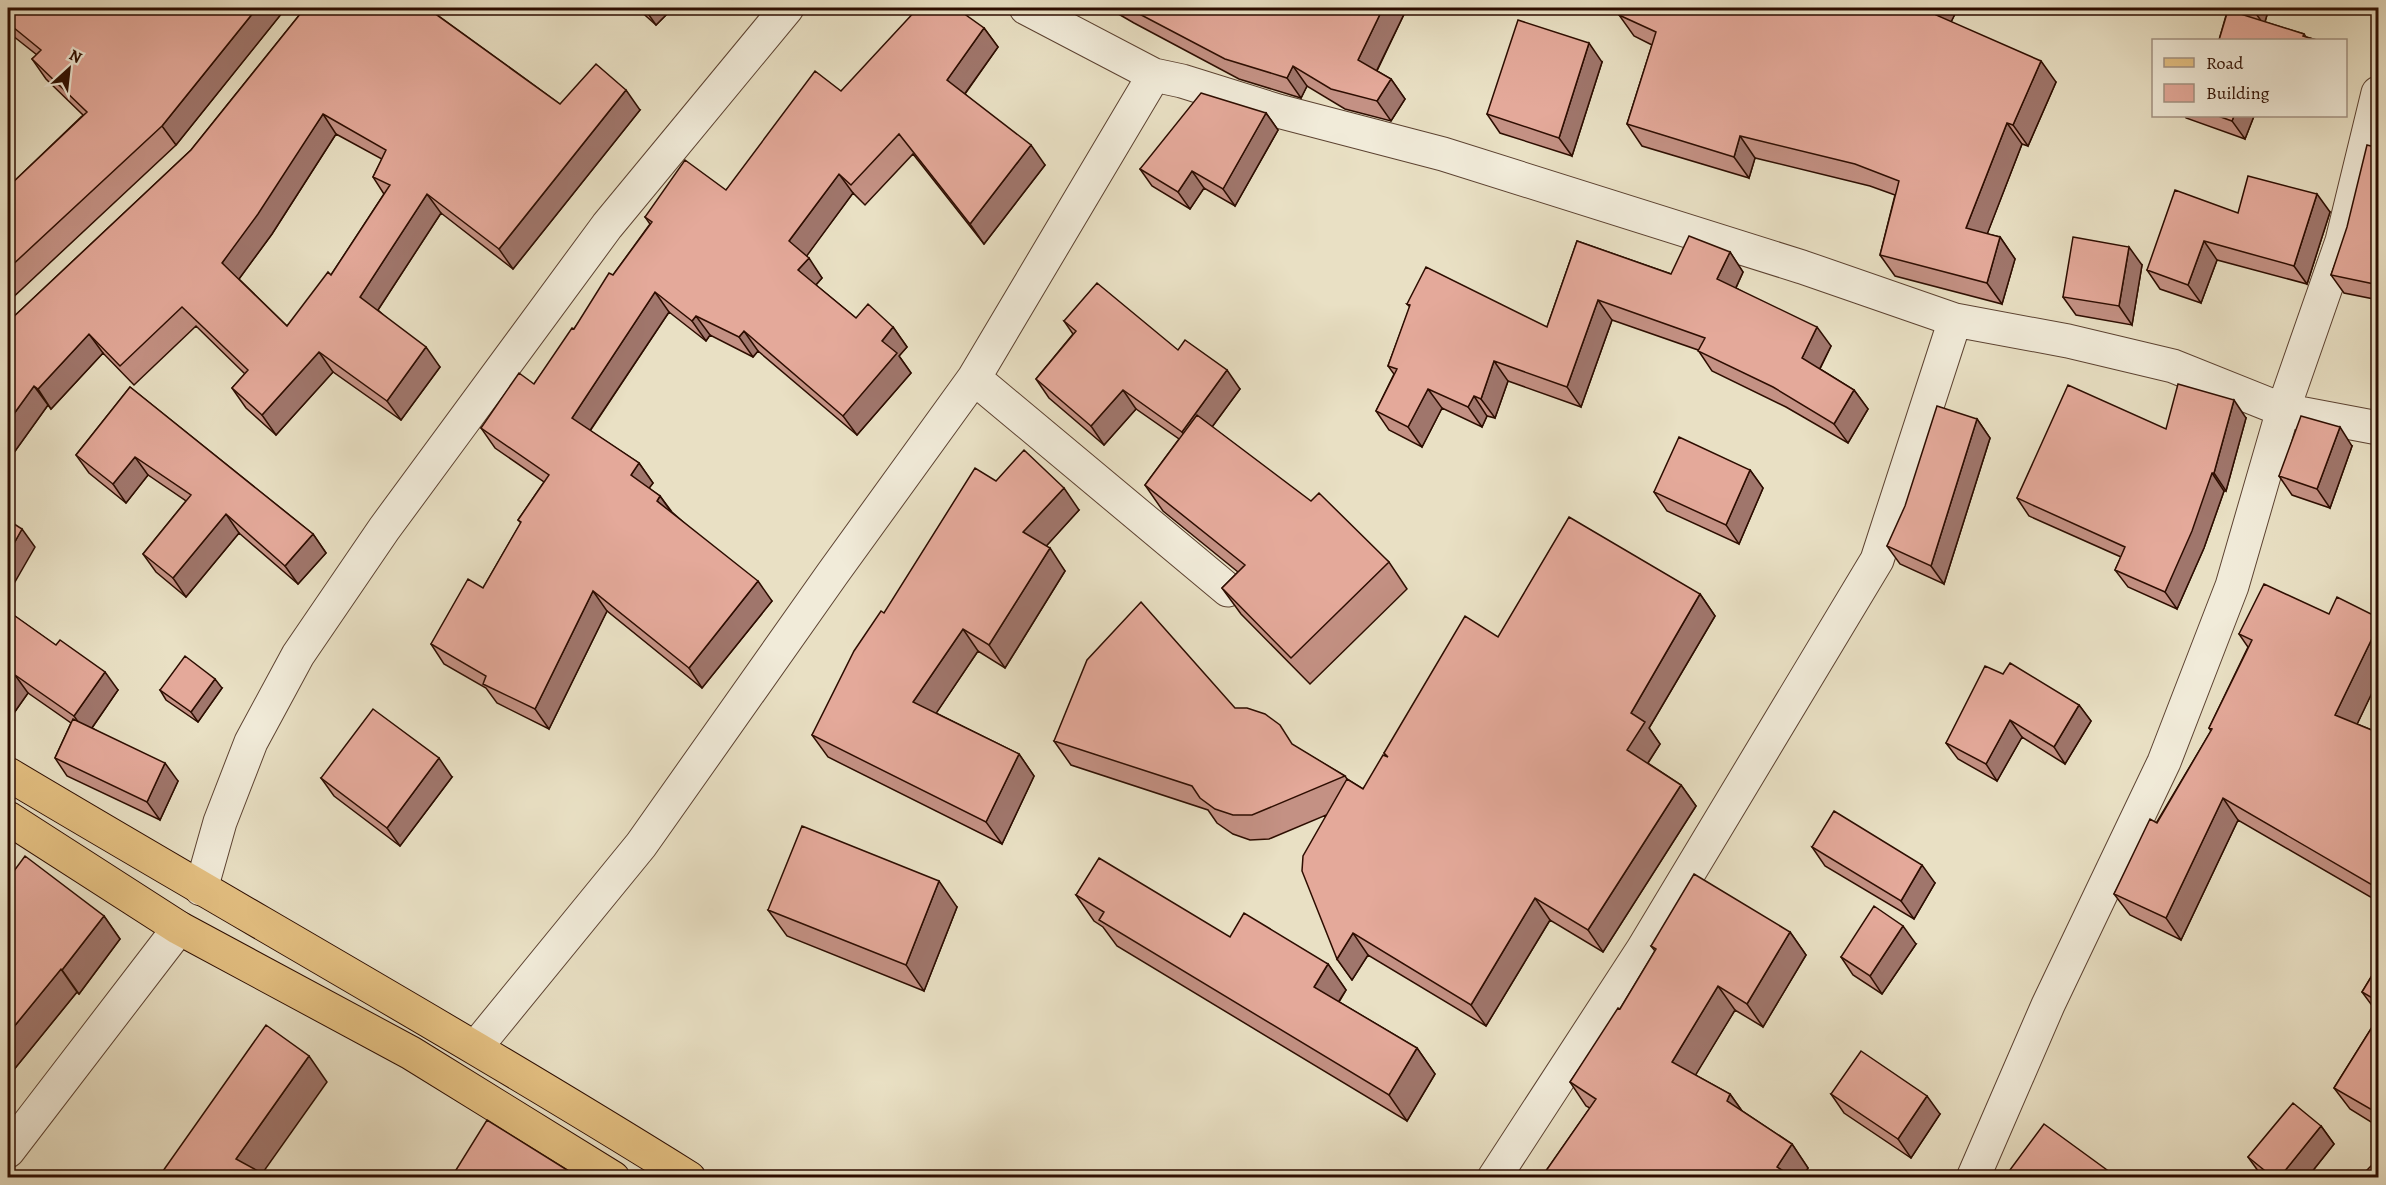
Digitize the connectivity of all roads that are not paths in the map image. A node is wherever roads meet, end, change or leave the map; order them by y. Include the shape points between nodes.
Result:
1 (787, 8) edge
2 (1026, 8) edge
3 (1154, 75) junction
4 (2379, 93) edge
5 (1955, 320) junction
6 (974, 378) junction
7 (2283, 410) junction
8 (2379, 428) edge
9 (1228, 590) edge
10 (8, 774) edge
11 (8, 818) edge
12 (201, 889) junction
13 (179, 928) junction
14 (476, 1047) junction
15 (8, 1151) edge
16 (613, 1178) edge
17 (689, 1178) edge
18 (1494, 1178) edge
19 (1973, 1178) edge

1 - 12 street via 608,226 384,529 298,655 251,742 220,822
2 - 3 street
3 - 5 street via 1443,154 1802,267
3 - 6 street
4 - 7 street via 2342,241
5 - 7 street via 2173,366
5 - 18 street via 1877,560 1643,949
6 - 9 street
6 - 14 street via 641,845
7 - 8 street
7 - 19 street via 2232,586 2164,762 2048,1005
10 - 12 main road
11 - 13 main road
12 - 14 main road
13 - 15 street
13 - 16 main road via 411,1053
14 - 17 main road

